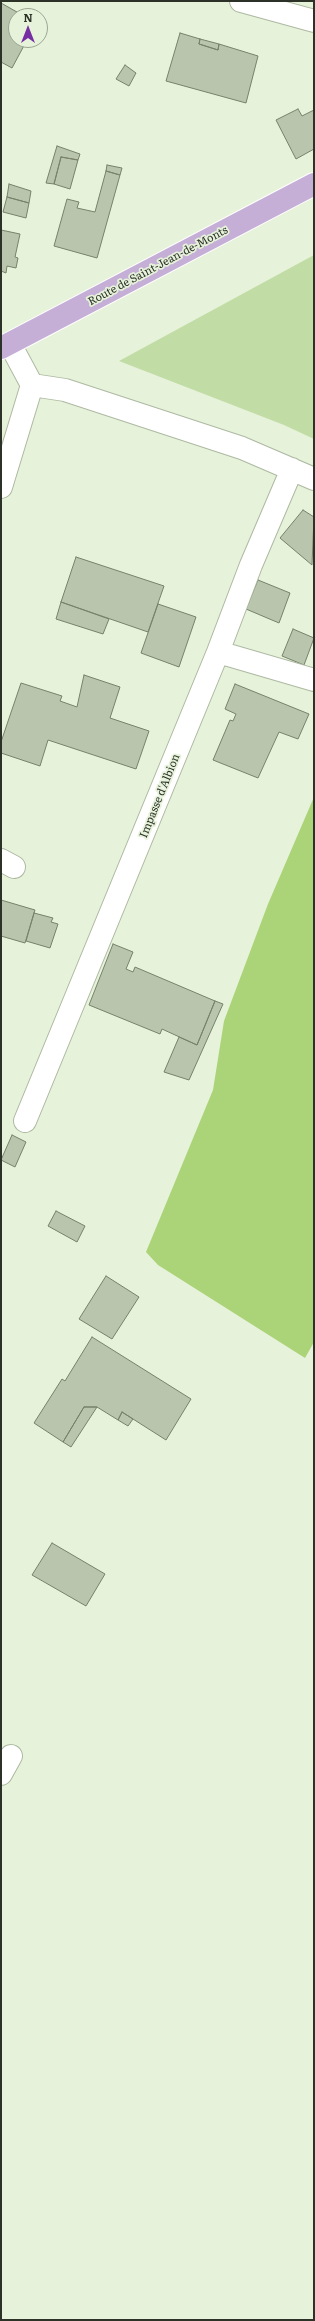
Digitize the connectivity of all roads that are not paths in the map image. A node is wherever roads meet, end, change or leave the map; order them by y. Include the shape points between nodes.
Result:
1 (241, 1) edge
2 (314, 21) edge
3 (314, 184) edge
4 (6, 346) edge
5 (32, 385) junction
6 (292, 469) junction
7 (314, 479) edge
8 (1, 487) edge
9 (218, 652) junction
10 (314, 680) edge
11 (25, 1121) dead end

1 - 2 street
3 - 4 main road, Route de Saint-Jean-de-Monts
4 - 5 street
5 - 6 street via 65,390 242,448
5 - 8 street
6 - 7 street
6 - 9 street, Impasse d'Albion
9 - 10 street
9 - 11 street, Impasse d'Albion

